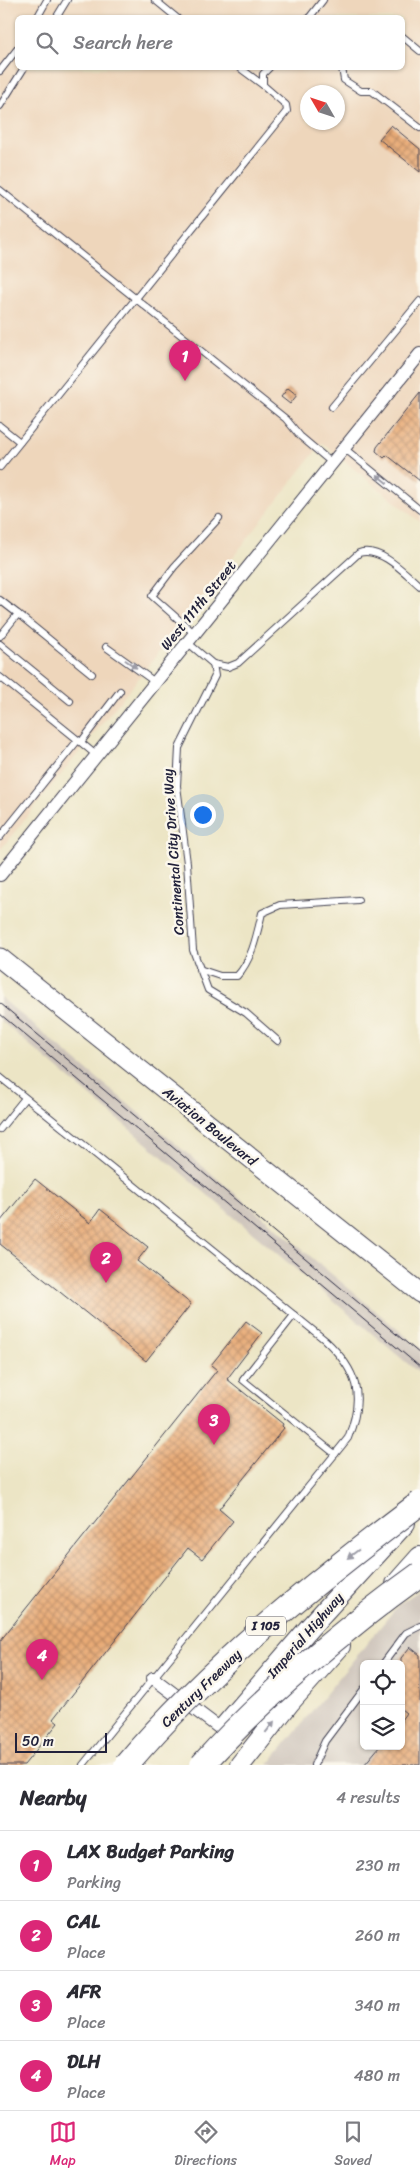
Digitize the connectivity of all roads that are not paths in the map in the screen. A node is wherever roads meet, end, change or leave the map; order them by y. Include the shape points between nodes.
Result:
1 (47, 0) edge
2 (67, 0) edge
3 (154, 0) edge
4 (323, 0) edge
5 (39, 15) edge
6 (58, 15) edge
7 (173, 15) edge
8 (311, 15) edge
9 (405, 38) edge
10 (420, 51) edge
11 (15, 52) edge
12 (23, 70) edge
13 (243, 70) edge
14 (267, 70) edge
15 (342, 70) edge
16 (0, 71) edge
17 (263, 85) junction
18 (0, 106) edge
19 (420, 128) edge
20 (0, 190) edge
21 (135, 299) junction
22 (420, 301) edge
23 (420, 354) edge
24 (332, 407) dead end
25 (0, 426) edge
26 (20, 442) junction
27 (344, 448) junction
28 (332, 463) junction
29 (0, 467) edge
30 (420, 510) edge
31 (219, 518) dead end
32 (420, 586) edge
33 (0, 600) edge
34 (18, 614) junction
35 (0, 636) edge
36 (191, 638) junction
37 (0, 644) edge
38 (106, 647) dead end
39 (213, 664) junction
40 (92, 674) dead end
41 (0, 677) edge
42 (155, 682) junction
43 (120, 691) dead end
44 (70, 702) dead end
45 (79, 741) junction
46 (96, 755) junction
47 (0, 837) edge
48 (0, 875) edge
49 (358, 900) dead end
50 (0, 958) edge
51 (200, 969) junction
52 (278, 1041) dead end
53 (0, 1077) edge
54 (25, 1098) junction
55 (0, 1129) edge
56 (420, 1293) edge
57 (294, 1315) junction
58 (335, 1454) junction
59 (420, 1505) edge
60 (420, 1557) edge
61 (420, 1574) edge
62 (357, 1576) junction
63 (420, 1626) edge
64 (386, 1660) edge
65 (153, 1678) junction
66 (360, 1694) edge
67 (222, 1730) junction
68 (246, 1761) edge
69 (83, 1765) edge
70 (126, 1765) edge
71 (192, 1765) edge
72 (202, 1765) edge
73 (314, 1765) edge

1 - 5 lane
2 - 6 lane
3 - 7 lane
4 - 8 lane
9 - 10 lane
11 - 16 lane
12 - 18 lane
13 - 17 lane
14 - 17 lane
15 - 19 lane via 344,80 361,91 372,91
17 - 21 lane via 286,105 287,111
20 - 21 lane
21 - 26 lane
21 - 28 lane via 286,419 300,436
22 - 24 lane
23 - 27 street, West 111th Street
25 - 26 lane
26 - 29 lane
27 - 28 street, West 111th Street
30 -> 27 lane
28 - 36 street, West 111th Street
31 - 36 lane via 152,596
32 - 39 lane via 382,557 372,552 359,553 238,663 228,667
33 - 34 lane
34 - 35 lane
34 - 40 lane
36 - 39 lane
36 - 42 street, West 111th Street
37 - 44 lane
38 -> 42 lane
39 - 51 lane, Continental City Drive Way via 215,676 179,748 177,786 193,950
41 - 45 lane
42 - 46 street, West 111th Street
43 - 45 lane
45 - 46 lane
45 - 47 lane
46 - 48 street, West 111th Street
49 - 51 lane via 280,905 262,912 256,939 243,969 236,976 220,976
50 - 56 main road, Aviation Boulevard
51 - 52 lane, Continental City Drive Way via 208,990 246,1013
53 - 54 lane
54 - 55 lane
54 - 57 lane
57 - 58 lane via 339,1353 347,1363 357,1389 354,1424
57 - 58 lane via 243,1380
58 - 65 lane
59 - 62 main road, Imperial Highway
59 -> 70 highway, Century Freeway / I 105, bridge via 276,1616 191,1696
68 -> 60 main road via 290,1702
61 - 72 highway, bridge via 345,1632
62 - 67 main road, Imperial Highway
62 - 68 main road via 350,1594 336,1614 247,1731
63 - 64 lane via 406,1633
65 - 67 street
65 - 69 lane
66 - 73 lane via 324,1741
67 - 71 main road, Imperial Highway

